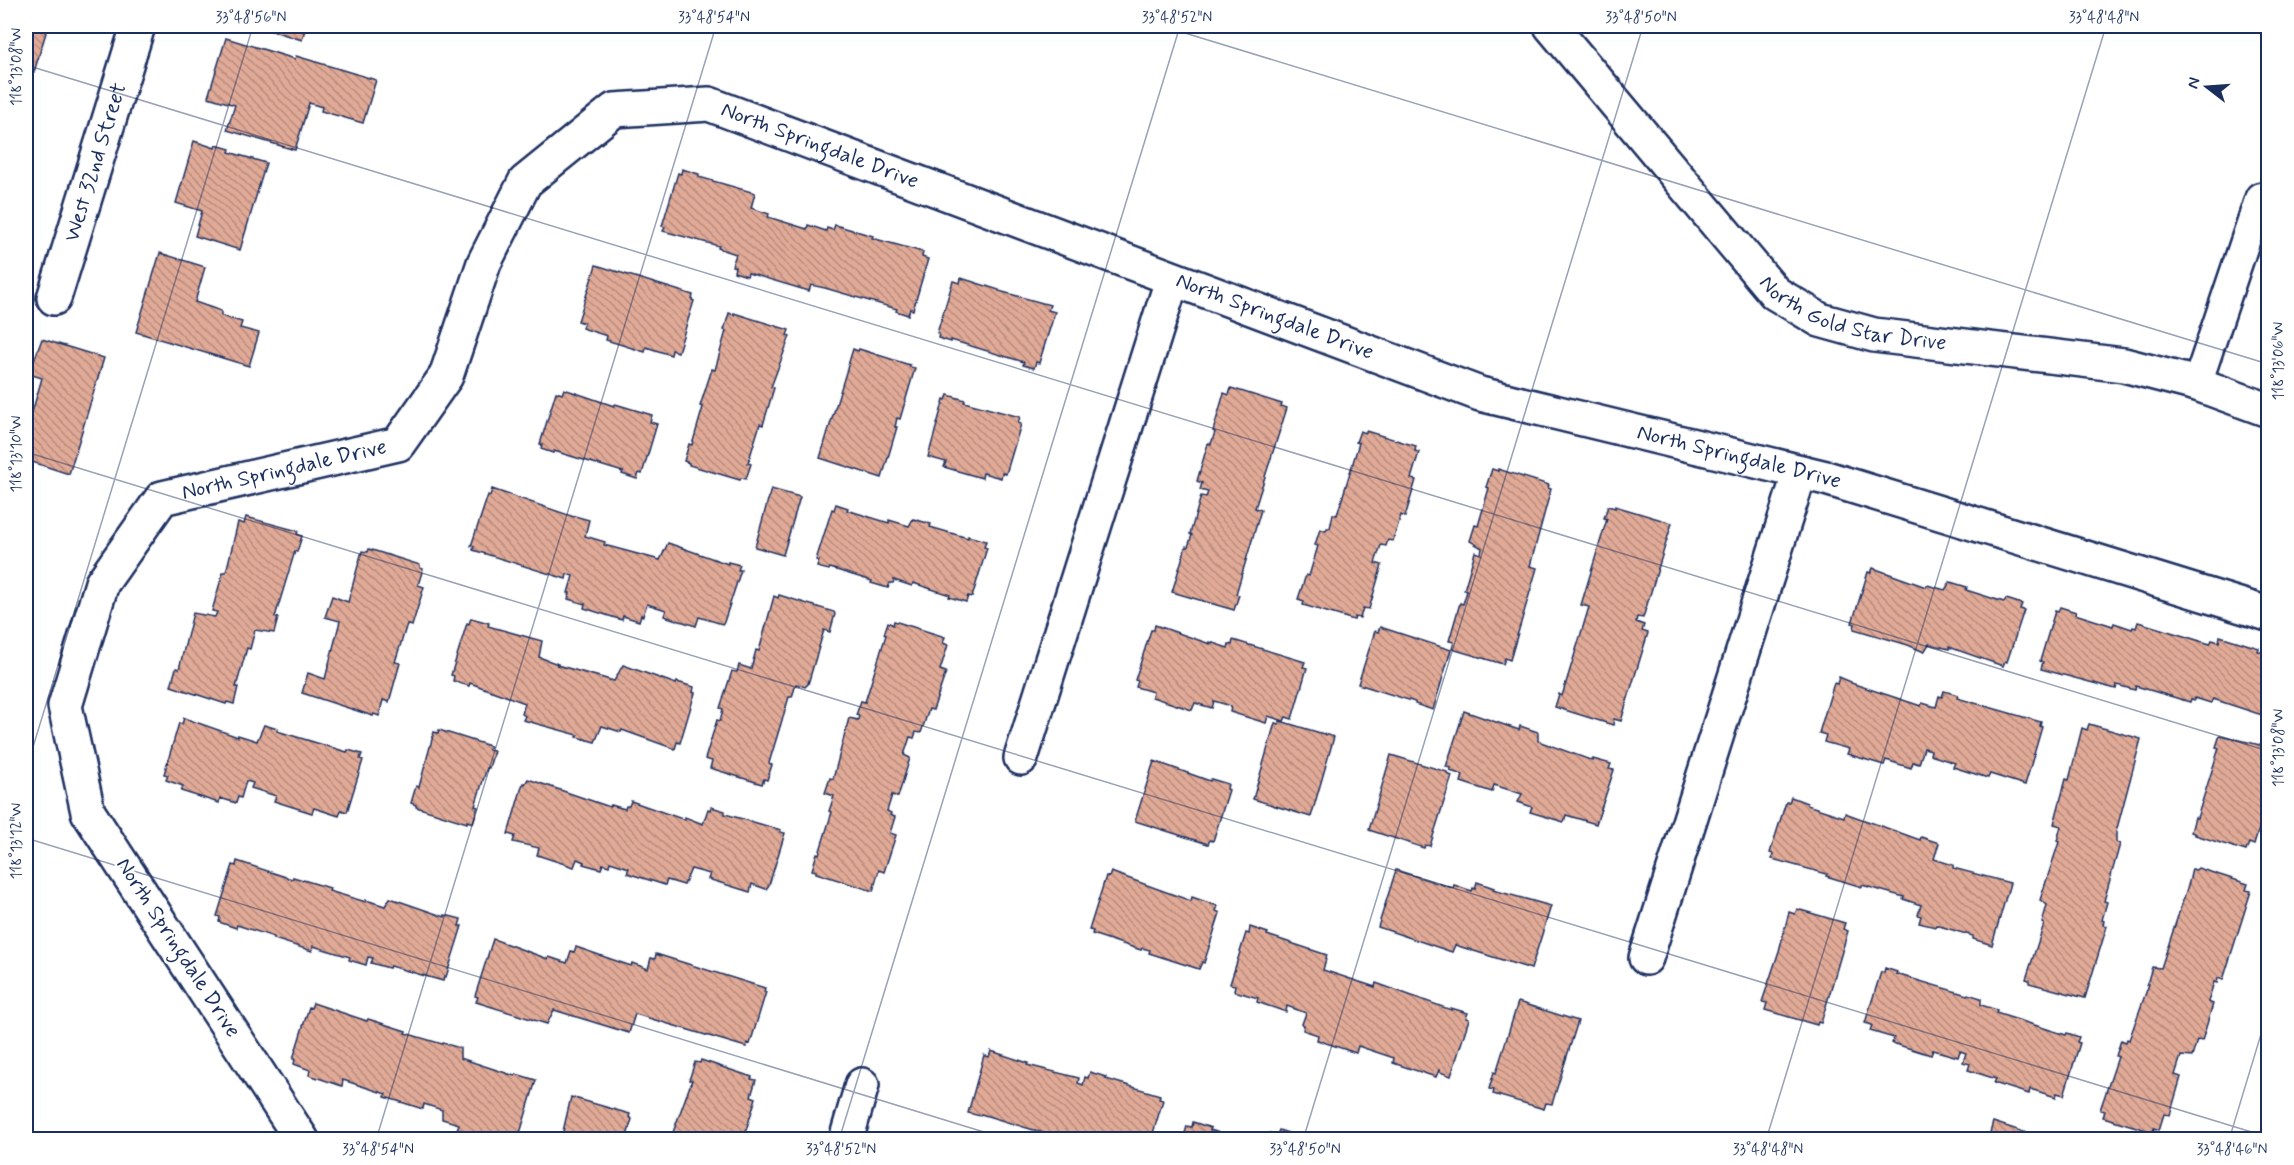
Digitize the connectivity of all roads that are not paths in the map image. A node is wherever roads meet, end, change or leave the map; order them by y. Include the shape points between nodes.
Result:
1 (138, 26) edge
2 (1551, 26) edge
3 (2260, 197) dead end
4 (1172, 280) junction
5 (54, 298) dead end
6 (2198, 384) junction
7 (2268, 410) edge
8 (1800, 472) junction
9 (2268, 614) edge
10 (1021, 758) dead end
11 (1646, 958) dead end
12 (862, 1085) dead end
13 (297, 1138) edge
14 (846, 1140) edge

1 - 5 street, West 32nd Street
2 - 6 street, North Gold Star Drive via 1775,293 1820,320 1874,335 2124,365
3 - 6 lane
4 - 8 street, North Springdale Drive via 1479,394
4 - 10 street
4 - 13 street, North Springdale Drive via 709,104 614,110 525,182 484,263 446,376 398,444 162,498 102,583 65,706 88,812
6 - 7 street, North Gold Star Drive
8 - 9 street, North Springdale Drive
8 - 11 street
12 - 14 street

